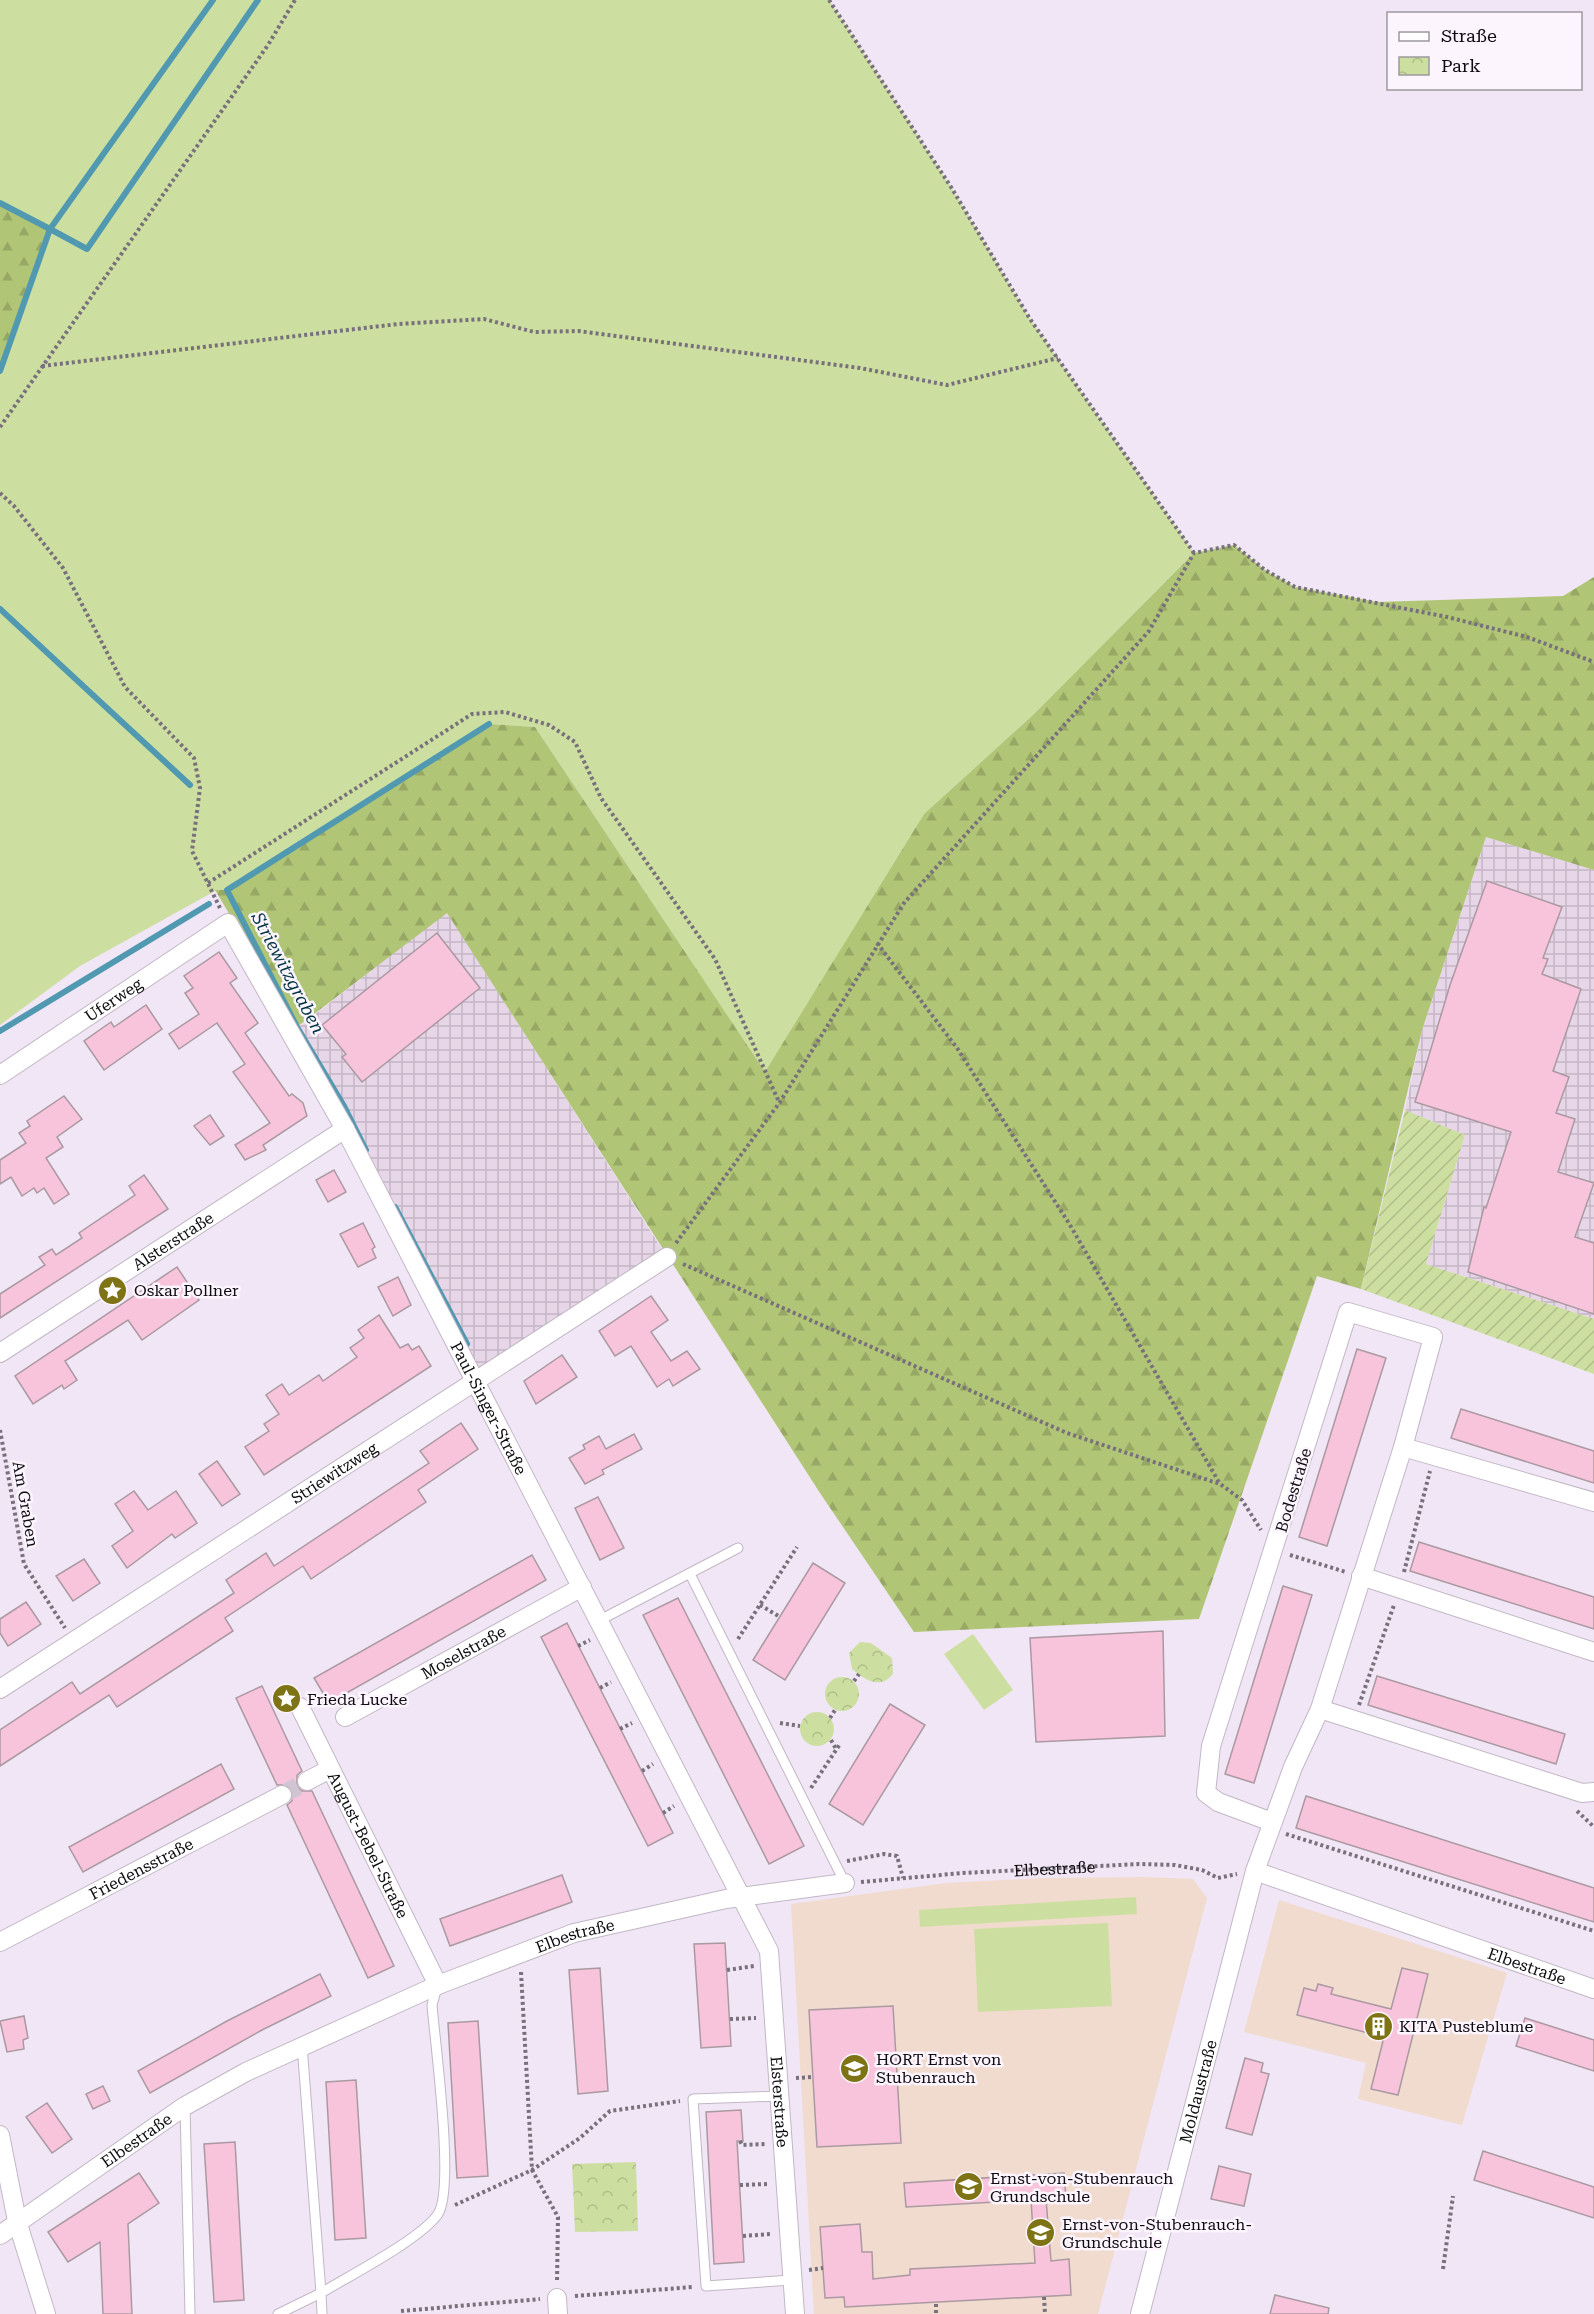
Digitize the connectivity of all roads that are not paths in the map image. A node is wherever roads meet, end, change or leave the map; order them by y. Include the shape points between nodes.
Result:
1 (228, 923) joint
2 (0, 1075) edge
3 (345, 1129) junction
4 (667, 1257) road end
5 (0, 1353) edge
6 (477, 1381) junction
7 (1403, 1447) junction
8 (1594, 1502) edge
9 (738, 1548) dead end
10 (690, 1574) junction
11 (1361, 1576) junction
12 (582, 1587) junction
13 (600, 1620) junction
14 (1594, 1652) edge
15 (0, 1689) edge
16 (300, 1707) dead end
17 (1320, 1709) junction
18 (345, 1717) dead end
19 (330, 1769) junction
20 (307, 1781) tunnel mouth
21 (1594, 1792) edge
22 (282, 1795) tunnel mouth
23 (1271, 1826) junction
24 (1255, 1871) junction
25 (845, 1883) joint
26 (742, 1897) junction
27 (0, 1942) edge
28 (438, 1985) junction
29 (1594, 1989) edge
30 (302, 2045) junction
31 (781, 2096) junction
32 (184, 2106) junction
33 (0, 2135) edge
34 (17, 2221) junction
35 (0, 2235) edge
36 (792, 2280) junction
37 (321, 2293) junction
38 (46, 2314) edge
39 (190, 2314) edge
40 (278, 2314) edge
41 (322, 2314) edge
42 (795, 2314) edge
43 (1140, 2314) edge

1 - 2 street, Uferweg
1 - 3 street, Paul-Singer-Straße
3 - 5 street, Alsterstraße
3 - 6 street, Paul-Singer-Straße
4 - 6 street, Striewitzweg
6 - 12 street, Paul-Singer-Straße
6 - 15 street, Striewitzweg
7 - 8 street
7 - 11 street, Bodestraße
7 - 23 street, Bodestraße via 1433,1337 1348,1312 1211,1746 1206,1793
9 - 10 lane
10 - 13 lane
10 - 25 lane
11 - 14 street
11 - 17 street, Bodestraße
12 - 13 street, Paul-Singer-Straße
12 - 18 street, Moselstraße
13 - 26 street, Paul-Singer-Straße
16 - 19 street, August-Bebel-Straße
17 - 21 street via 1582,1792
17 - 23 street, Bodestraße
19 - 20 street
19 - 28 street, August-Bebel-Straße
22 - 27 street, Friedensstraße
23 - 24 street, Bodestraße
24 - 29 street, Elbestraße
24 - 43 street, Moldaustraße
25 - 26 street, Elbestraße
26 - 28 street, Elbestraße via 606,1925 520,1951
26 - 31 street, Elsterstraße via 769,1951
28 - 30 street, Elbestraße
28 - 37 lane via 432,2005 445,2177 439,2213 420,2232
30 - 32 street, Elbestraße
30 - 37 lane
31 - 36 street, Elsterstraße
31 - 36 lane via 693,2099 706,2286
32 - 34 street, Elbestraße
32 - 39 lane
33 - 34 street
34 - 35 street, Elbestraße
34 - 38 street
36 - 42 street, Elsterstraße
37 - 40 lane
37 - 41 lane

